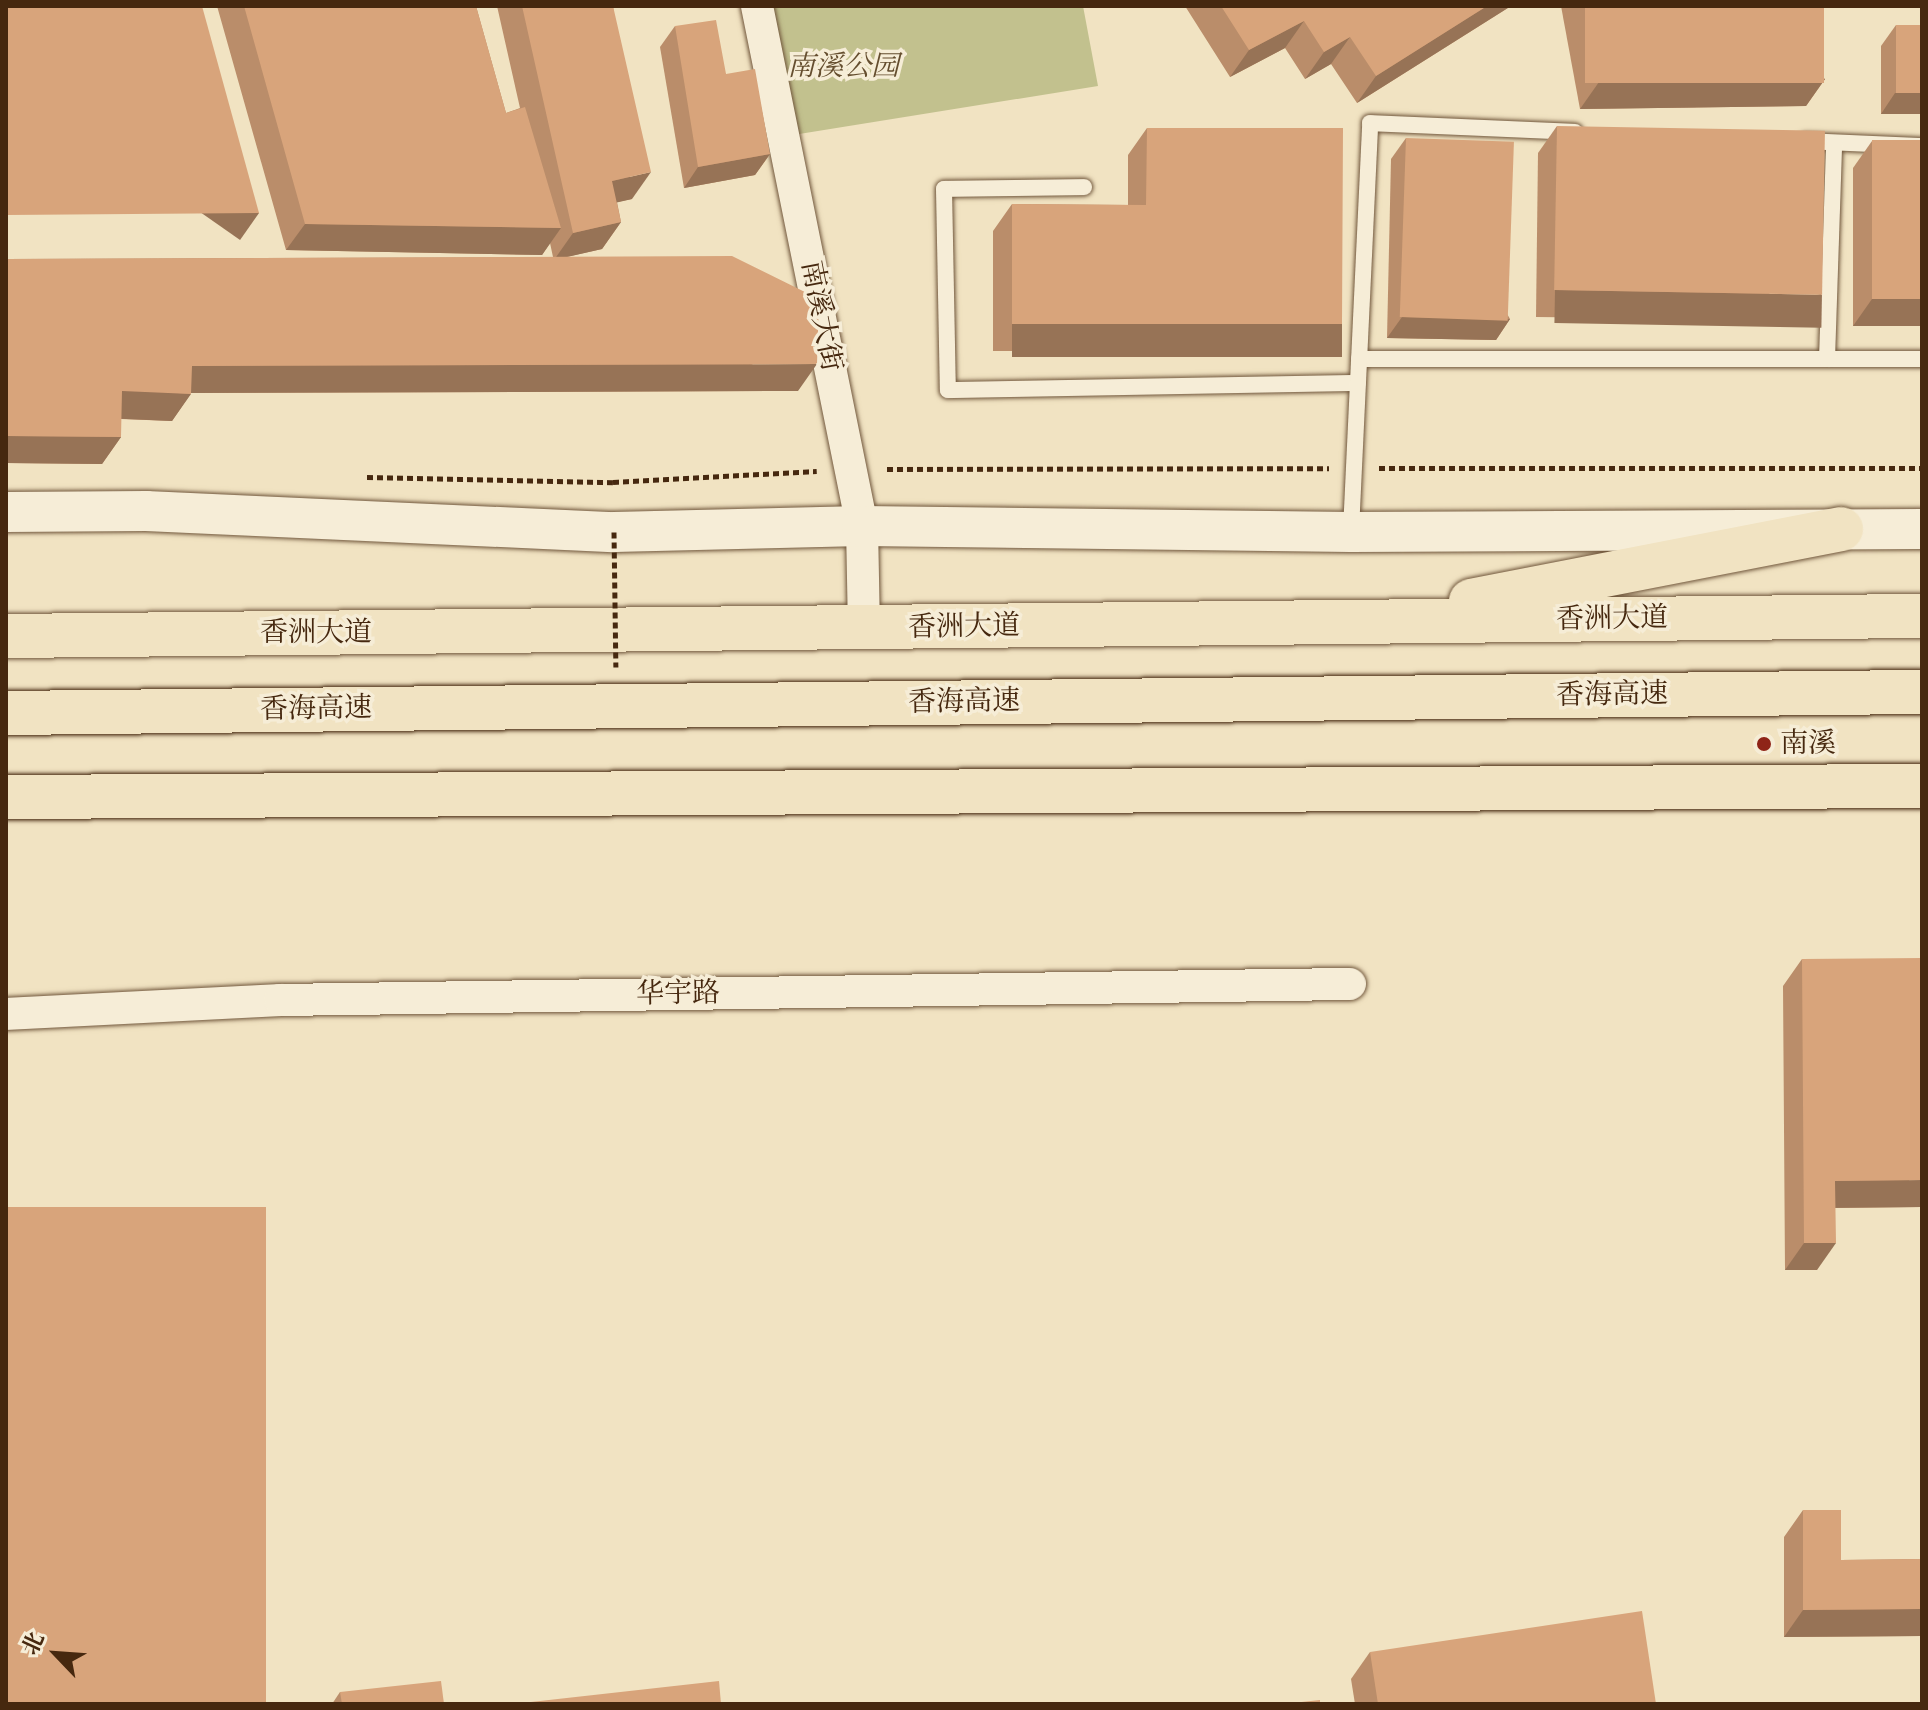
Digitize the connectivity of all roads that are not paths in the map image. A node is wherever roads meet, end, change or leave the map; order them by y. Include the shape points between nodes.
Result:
1 (757, 6) edge
2 (1586, 132) edge
3 (1787, 141) edge
4 (1834, 143) junction
5 (1922, 146) edge
6 (1084, 187) dead end
7 (1359, 359) junction
8 (1827, 359) junction
9 (1922, 359) edge
10 (1358, 383) junction
11 (6, 512) edge
12 (862, 526) junction
13 (1841, 529) junction
14 (1922, 529) edge
15 (1351, 532) junction
16 (6, 605) edge
17 (1922, 616) edge
18 (1359, 622) junction
19 (864, 628) junction
20 (167, 634) junction
21 (6, 636) edge
22 (1922, 692) edge
23 (6, 713) edge
24 (1922, 713) edge
25 (6, 729) edge
26 (1922, 786) edge
27 (6, 797) edge
28 (1350, 984) dead end
29 (6, 1014) edge

1 - 12 street, 南溪大街
2 - 7 lane via 1370,123
3 - 4 lane
4 - 5 lane
4 - 8 lane
6 - 10 lane via 944,189 948,390
7 - 8 lane
7 - 10 lane
8 - 9 lane
10 - 15 lane
11 - 12 street via 146,511 614,532
12 - 15 street
12 - 19 street, 南溪大街
13 - 14 street
13 - 15 street
13 - 18 highway
16 - 20 highway
17 - 18 highway, 香洲大道
18 - 19 highway, 香洲大道
19 - 20 highway, 香洲大道
20 - 21 highway, 香洲大道
22 - 23 highway, 香海高速, bridge
24 - 25 highway
26 - 27 highway, bridge
28 - 29 street, 华宇路 via 280,1000

